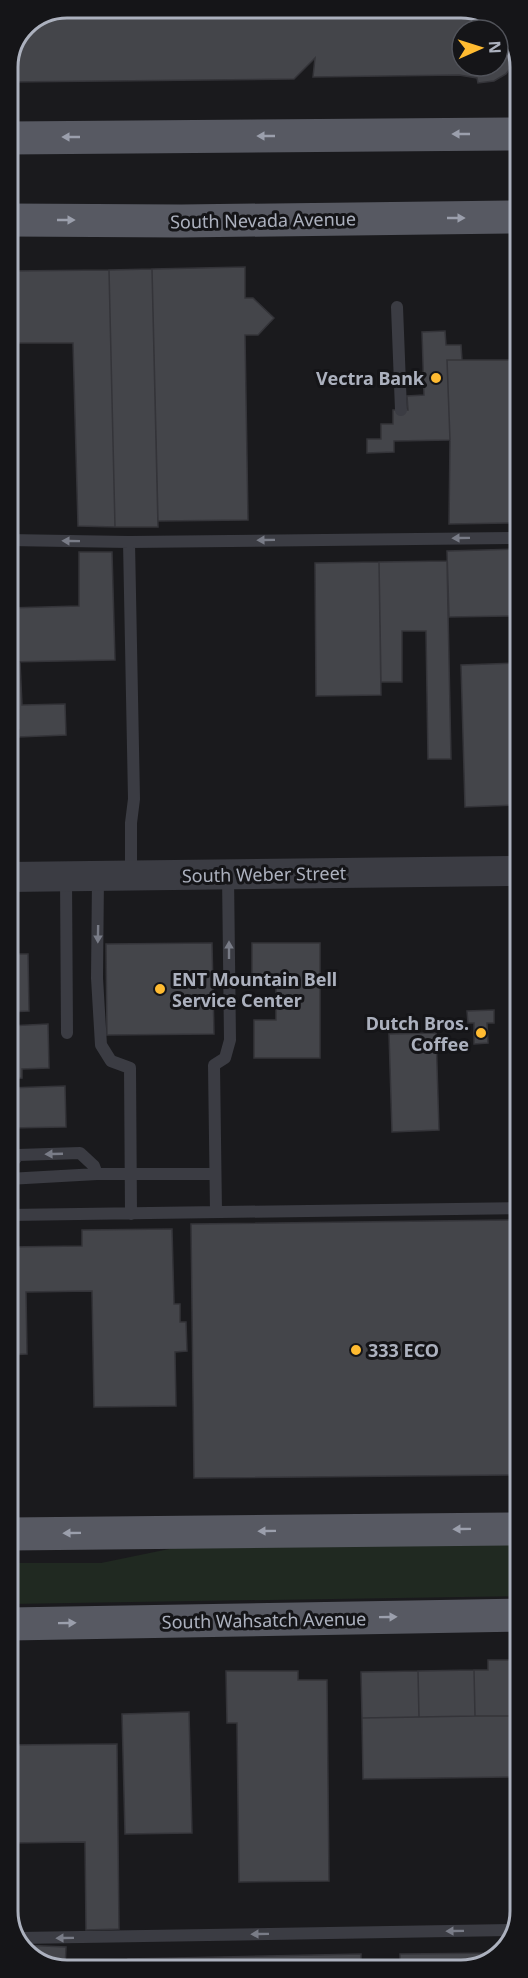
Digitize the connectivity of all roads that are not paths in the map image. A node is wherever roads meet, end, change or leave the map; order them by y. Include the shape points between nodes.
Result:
1 (510, 134) edge
2 (18, 138) edge
3 (510, 217) edge
4 (18, 220) edge
5 (398, 307) dead end
6 (401, 410) dead end
7 (510, 538) edge
8 (18, 540) edge
9 (129, 542) junction
10 (510, 871) edge
11 (228, 874) junction
12 (131, 875) junction
13 (66, 876) junction
14 (98, 876) junction
15 (18, 877) edge
16 (67, 1033) dead end
17 (18, 1155) edge
18 (97, 1174) junction
19 (215, 1174) junction
20 (131, 1175) junction
21 (18, 1178) edge
22 (510, 1208) edge
23 (216, 1212) junction
24 (131, 1214) junction
25 (18, 1215) edge
26 (510, 1529) edge
27 (18, 1534) edge
28 (510, 1615) edge
29 (18, 1624) edge
30 (505, 1930) edge
31 (27, 1938) edge

1 -> 2 main road
4 -> 3 main road, South Nevada Avenue
5 - 6 lane
7 -> 9 lane
9 -> 8 lane
9 - 12 lane via 134,799
10 - 11 street, South Weber Street
11 - 12 street, South Weber Street
19 -> 11 lane via 214,1065 225,1058 230,1040
12 - 14 street, South Weber Street
13 - 14 street, South Weber Street
13 - 15 street, South Weber Street
13 - 16 lane
14 -> 20 lane via 101,1045 111,1061 130,1068
18 -> 17 lane via 80,1153
18 - 20 lane
18 - 21 lane
19 - 20 lane
19 - 23 lane
20 - 24 lane
22 - 23 lane
23 - 24 lane
24 - 25 lane
26 -> 27 main road
29 -> 28 main road, South Wahsatch Avenue
30 -> 31 lane

